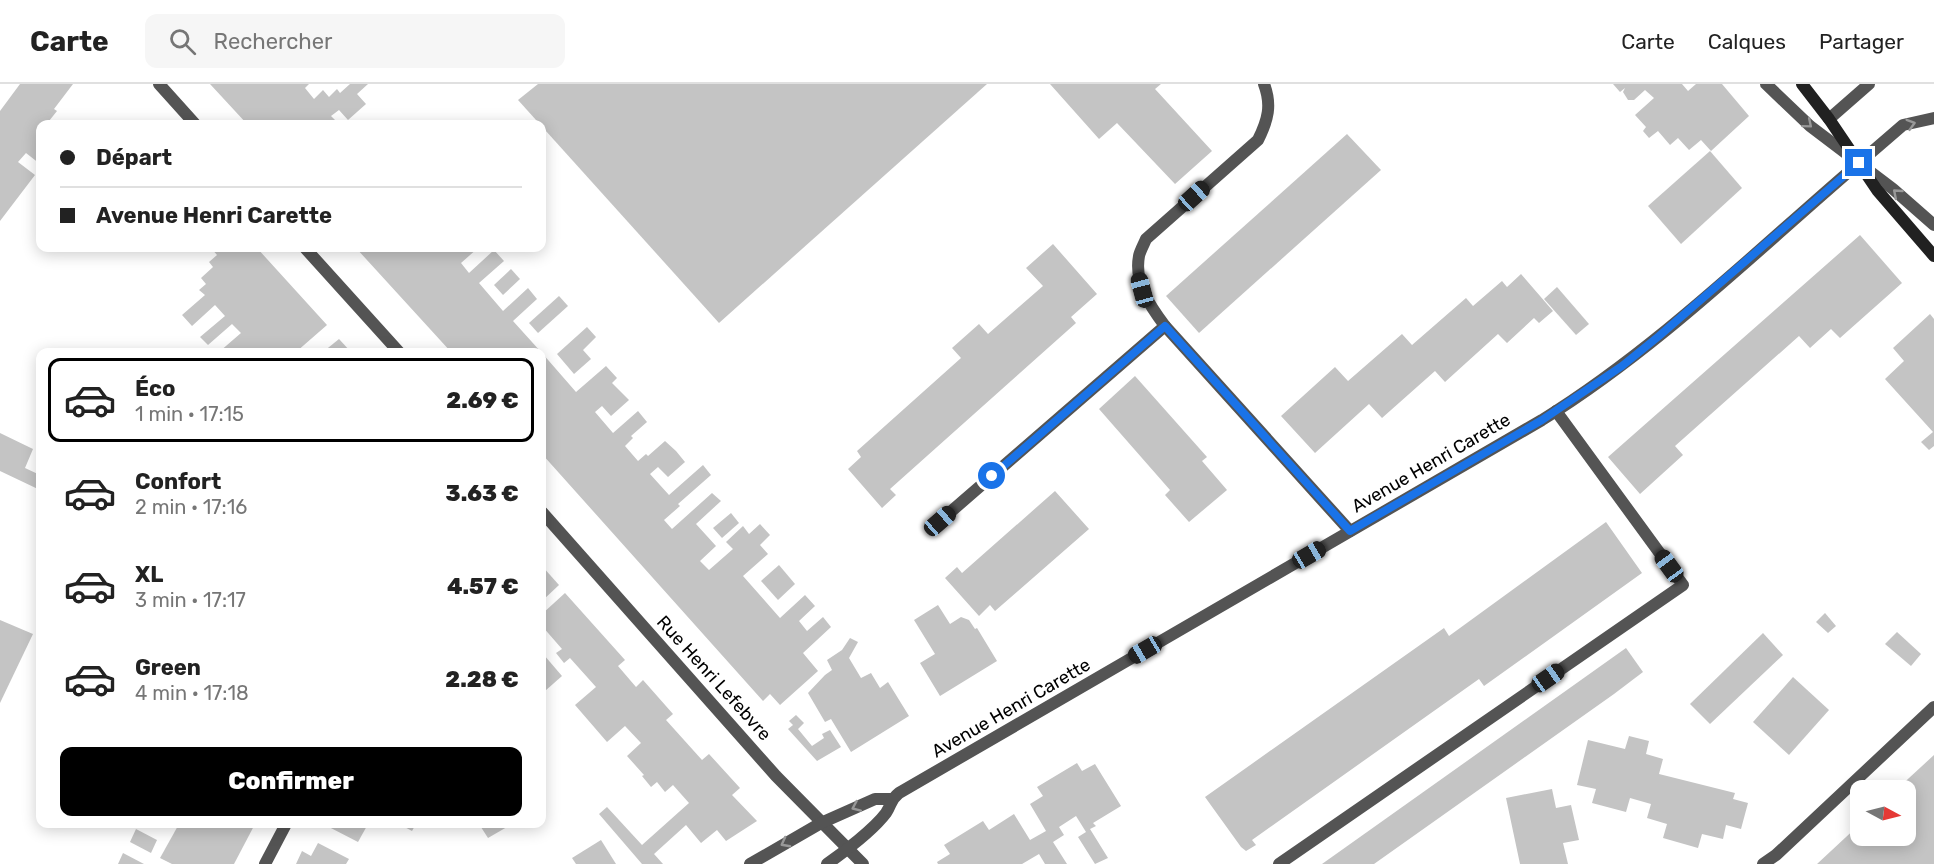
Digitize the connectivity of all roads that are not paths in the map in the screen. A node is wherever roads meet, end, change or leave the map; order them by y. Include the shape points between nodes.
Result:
1 (159, 84) edge
2 (1264, 84) edge
3 (1766, 84) edge
4 (1802, 84) edge
5 (1869, 84) edge
6 (1934, 118) edge
7 (1829, 119) junction
8 (191, 120) edge
9 (1859, 163) junction
10 (1934, 225) edge
11 (309, 252) edge
12 (1934, 256) edge
13 (1165, 326) junction
14 (395, 348) edge
15 (1556, 411) junction
16 (546, 517) edge
17 (940, 521) dead end
18 (1350, 531) junction
19 (1934, 706) edge
20 (892, 799) junction
21 (821, 823) junction
22 (284, 828) edge
23 (848, 849) junction
24 (1780, 860) edge
25 (265, 864) edge
26 (750, 864) edge
27 (827, 864) edge
28 (863, 864) edge
29 (1279, 864) edge
30 (1763, 864) edge

1 - 8 street
2 - 13 street via 1269,110 1258,140 1146,239 1139,256 1142,290
3 -> 9 street via 1810,126
4 - 7 main road
5 - 7 street
9 -> 6 street, Avenue Henri Carette via 1903,125
7 - 9 main road
10 -> 9 street
9 - 12 main road
9 - 15 street, Avenue Henri Carette via 1659,336
11 - 14 street
13 - 17 street
13 - 18 street
15 - 18 street, Avenue Henri Carette
15 - 29 street via 1683,585
16 - 21 street, Rue Henri Lefebvre
18 - 20 street, Avenue Henri Carette
19 - 24 street
20 -> 21 street, Avenue Henri Carette via 874,799
20 - 23 street, Avenue Henri Carette via 886,812
21 - 23 street, Rue Henri Lefebvre
21 -> 26 street, Avenue Henri Carette
22 - 25 street
23 - 27 street, Avenue Henri Carette
23 - 28 street, Rue Henri Lefebvre
24 - 30 street

